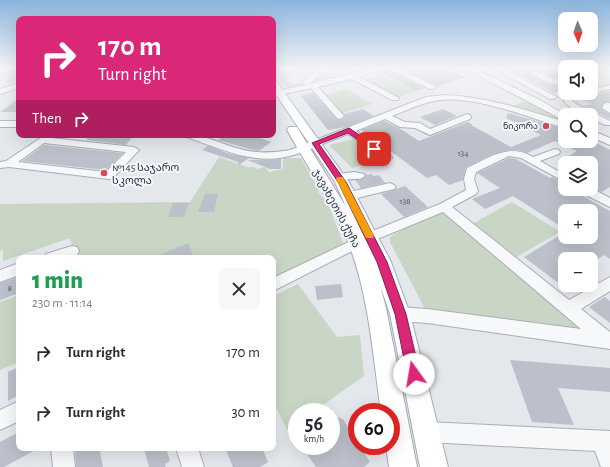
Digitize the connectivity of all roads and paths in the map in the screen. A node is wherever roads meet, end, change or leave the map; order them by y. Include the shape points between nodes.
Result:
1 (295, 90) edge
2 (315, 90) edge
3 (379, 90) edge
4 (508, 90) edge
5 (540, 90) edge
6 (0, 92) edge
7 (16, 92) edge
8 (558, 95) edge
9 (276, 96) edge
10 (553, 96) junction
11 (395, 98) dead end
12 (533, 100) junction
13 (568, 100) edge
14 (610, 105) edge
15 (610, 110) edge
16 (558, 114) edge
17 (340, 116) dead end
18 (467, 116) dead end
19 (382, 117) junction
20 (558, 123) edge
21 (609, 123) edge
22 (0, 124) edge
23 (16, 124) edge
24 (598, 125) edge
25 (404, 129) dead end
26 (349, 130) junction
27 (598, 137) edge
28 (198, 138) edge
29 (610, 142) edge
30 (310, 146) junction
31 (555, 152) dead end
32 (387, 158) dead end
33 (531, 160) junction
34 (5, 164) edge
35 (558, 175) edge
36 (360, 176) dead end
37 (338, 177) junction
38 (390, 188) dead end
39 (349, 196) junction
40 (597, 196) edge
41 (610, 203) edge
42 (444, 207) junction
43 (364, 240) junction
44 (72, 251) dead end
45 (60, 255) edge
46 (16, 271) edge
47 (0, 276) edge
48 (610, 283) edge
49 (276, 284) edge
50 (568, 309) junction
51 (400, 314) junction
52 (609, 341) edge
53 (16, 412) edge
54 (0, 420) edge
55 (427, 432) junction
56 (605, 441) edge
57 (62, 451) edge
58 (188, 451) edge
59 (610, 462) edge
60 (64, 467) edge
61 (193, 467) edge
62 (403, 467) edge
63 (434, 467) edge

1 - 9 street
2 - 17 street
3 - 11 street
4 - 12 street
5 - 10 street
6 - 7 street
8 - 10 street
9 - 30 main road, ჯავახეთის ქუჩა
10 - 12 street
12 - 16 street
13 - 21 street via 573,106
14 - 15 street via 606,108
18 - 19 street via 430,132 417,125 403,125
19 - 20 street via 429,98 438,97 498,105
19 - 25 street
19 - 26 street
21 - 24 street
22 - 23 street
26 - 30 street
26 - 32 street
27 - 29 street
28 - 30 street via 260,156 279,155
30 - 37 main road, ჯავახეთის ქუჩა
30 - 43 main road, ჯავახეთის ქუჩა via 343,214
31 - 33 street
33 - 35 street
33 - 42 street via 508,153 471,170 469,179 472,191
34 - 34 street via 42,140 134,150 109,176
36 - 37 street
37 - 39 main road, ჯავახეთის ქუჩა
38 - 39 street via 369,190
39 - 43 main road, ჯავახეთის ქუჩა
40 - 41 street
42 - 43 street
42 - 50 street
43 - 49 street
43 - 51 main road, ჯავახეთის ქუჩა via 391,286
43 - 62 main road, ჯავახეთის ქუჩა
44 - 45 street
46 - 47 street
48 - 50 street
50 - 52 street
51 - 52 street
51 - 55 main road, ჯავახეთის ქუჩა
53 - 54 street
55 - 56 street
55 - 63 main road, ჯავახეთის ქუჩა
56 - 59 street
57 - 60 street
58 - 61 street

